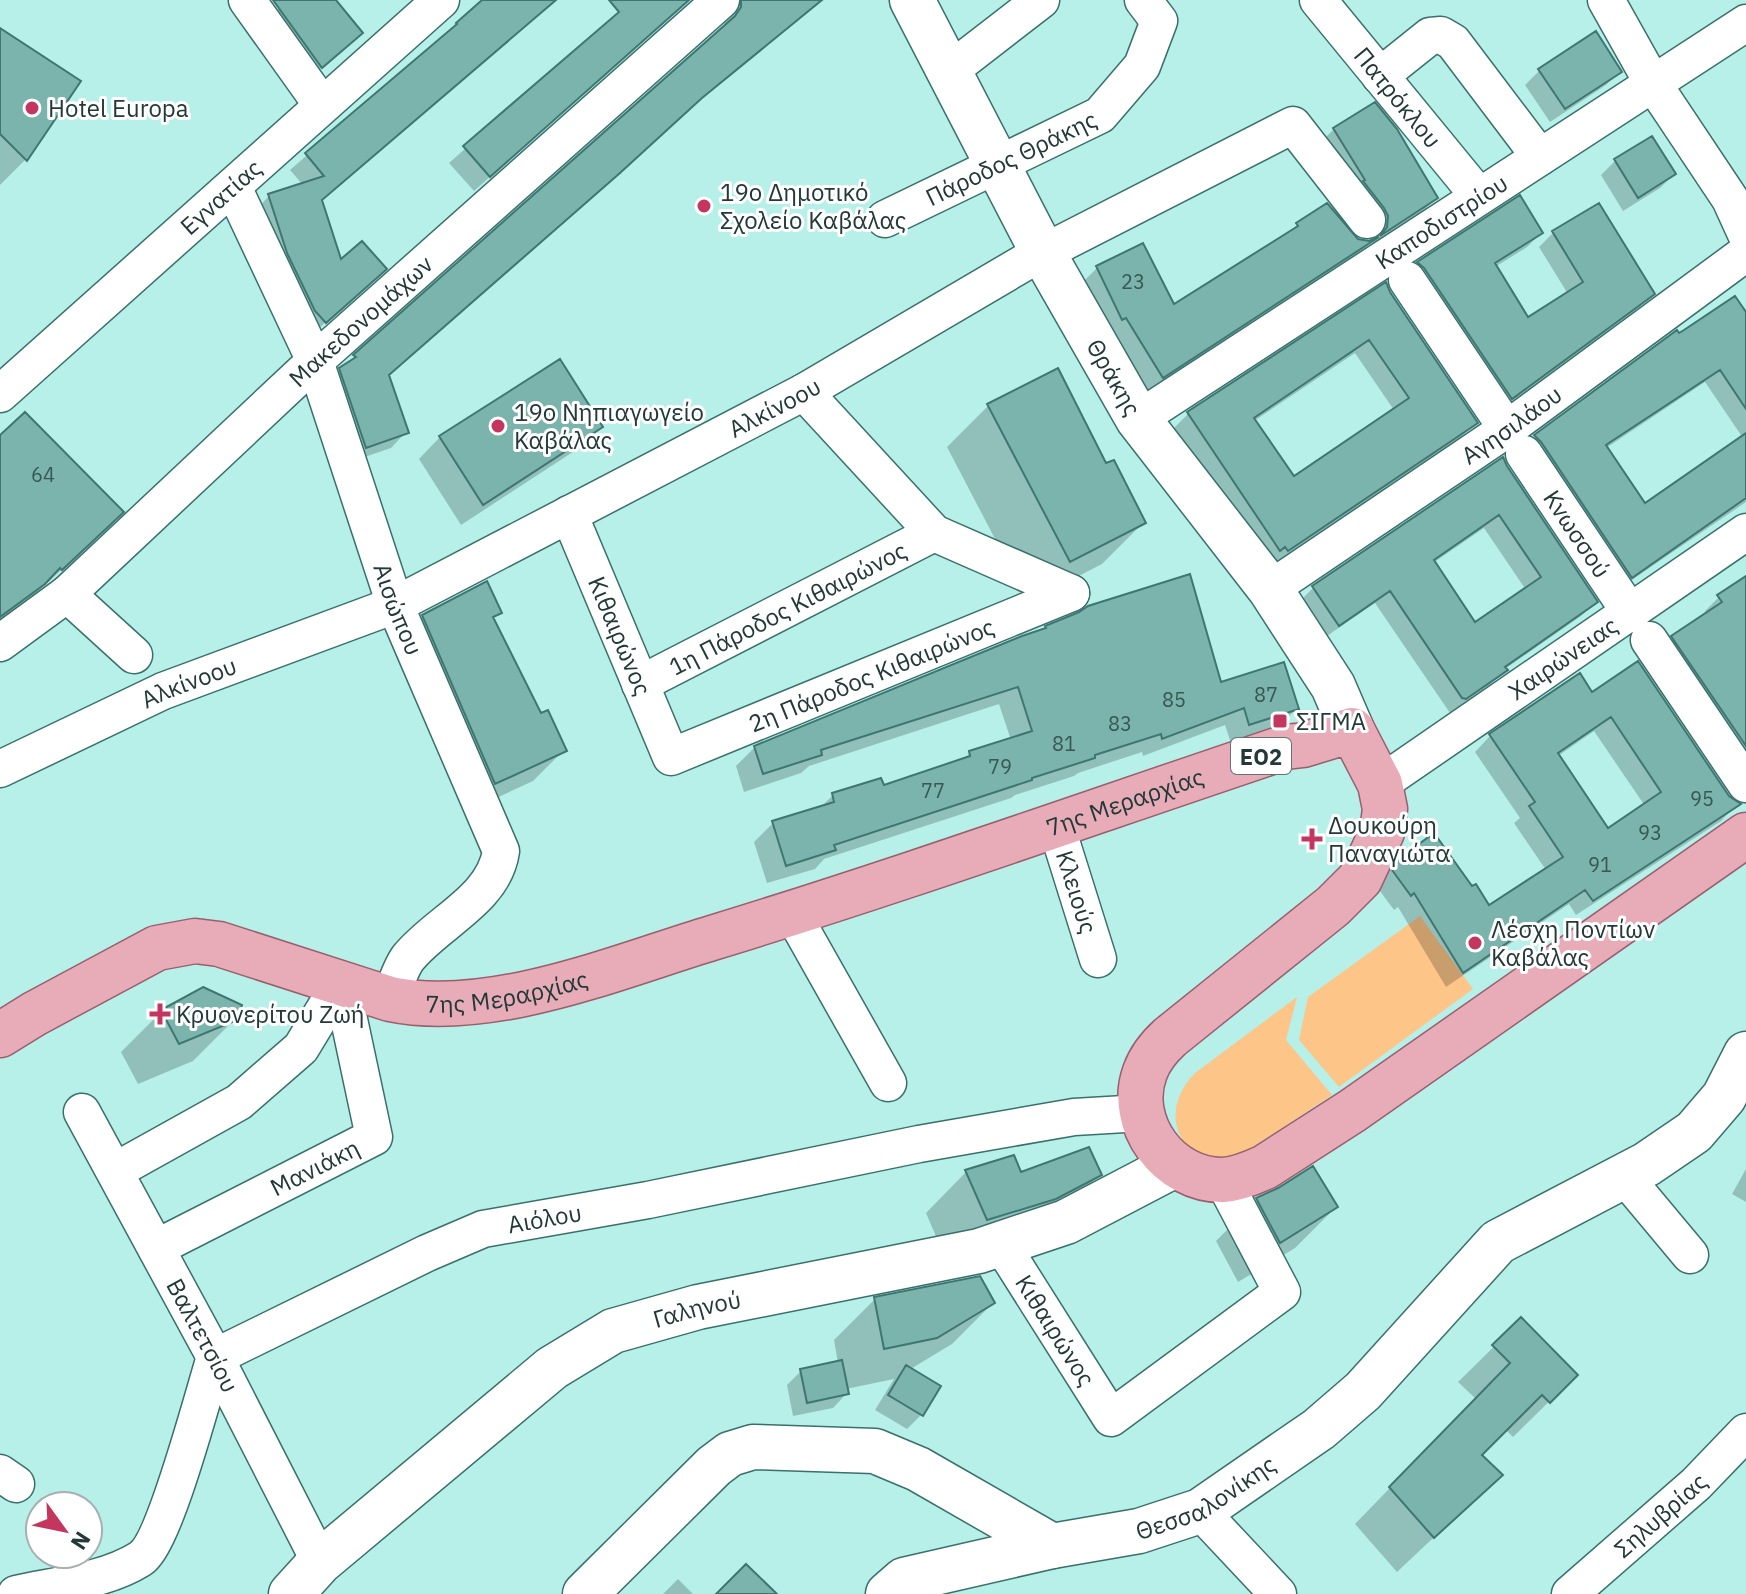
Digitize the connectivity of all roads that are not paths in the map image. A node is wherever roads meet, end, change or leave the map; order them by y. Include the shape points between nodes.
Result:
1 (247, 0) edge
2 (441, 0) edge
3 (721, 0) edge
4 (912, 0) edge
5 (1041, 0) edge
6 (1143, 0) edge
7 (1318, 0) edge
8 (1606, 0) edge
9 (1746, 23) edge
10 (948, 72) junction
11 (1380, 76) junction
12 (1652, 82) junction
13 (322, 105) junction
14 (1540, 157) junction
15 (997, 165) junction
16 (233, 187) junction
17 (1478, 195) junction
18 (885, 219) dead end
19 (1367, 220) dead end
20 (1746, 234) edge
21 (1043, 253) junction
22 (1746, 253) edge
23 (1407, 280) dead end
24 (315, 361) junction
25 (804, 392) junction
26 (0, 394) edge
27 (1138, 419) junction
28 (1515, 441) junction
29 (569, 514) junction
30 (1746, 532) edge
31 (934, 533) junction
32 (1270, 589) junction
33 (67, 594) junction
34 (395, 605) junction
35 (1640, 627) junction
36 (0, 643) edge
37 (134, 655) dead end
38 (640, 684) junction
39 (1352, 730) junction
40 (671, 757) joint
41 (0, 769) edge
42 (1380, 784) junction
43 (1746, 784) edge
44 (1056, 825) junction
45 (1746, 835) edge
46 (792, 913) junction
47 (1098, 959) dead end
48 (341, 982) junction
49 (390, 999) junction
50 (0, 1035) edge
51 (1746, 1054) edge
52 (888, 1083) dead end
53 (82, 1112) dead end
54 (1142, 1113) junction
55 (1175, 1165) junction
56 (115, 1171) junction
57 (1624, 1176) junction
58 (1223, 1180) junction
59 (1001, 1244) junction
60 (156, 1248) junction
61 (1690, 1255) dead end
62 (215, 1357) junction
63 (1746, 1432) edge
64 (1200, 1511) junction
65 (1052, 1546) junction
66 (320, 1562) junction
67 (16, 1594) edge
68 (291, 1594) edge
69 (585, 1594) edge
70 (888, 1594) edge
71 (1278, 1594) edge
72 (1570, 1594) edge

1 - 13 street
2 - 13 street, Εγνατίας
3 - 24 street, Μακεδονομάχων
4 - 10 street, Θράκης
5 - 10 street
6 - 15 street, Πάροδος Θράκης via 1159,21 1155,32 1142,66 1100,115
7 - 11 street, Πατρόκλου
8 - 12 street
9 - 12 street, Καποδιστρίου
10 - 15 street, Θράκης
11 - 14 street via 1430,36 1441,35 1453,42
11 - 17 street, Πατρόκλου
12 - 14 street, Καποδιστρίου
12 - 20 street via 1730,199
13 - 16 street, Εγνατίας
14 - 17 street, Καποδιστρίου
15 - 18 street, Πάροδος Θράκης
15 - 21 street, Θράκης
16 - 24 street, Αισώπου
16 - 26 street, Εγνατίας
17 - 27 street, Καποδιστρίου
19 - 21 street, Αλκίνοου via 1293,125
21 - 25 street, Αλκίνοου
21 - 27 street, Θράκης
22 - 28 street, Αγησιλάου
23 - 28 street, Κνωσσού
24 - 33 street, Μακεδονομάχων
24 - 34 street, Αισώπου
25 - 29 street, Αλκίνοου
25 - 31 street
27 - 32 street, Θράκης
28 - 32 street, Αγησιλάου
28 - 35 street, Κνωσσού
29 - 34 street, Αλκίνοου
29 - 38 street, Κιθαιρώνος
30 - 35 street, Χαιρώνειας
31 - 38 street, 1η Πάροδος Κιθαιρώνος
31 - 40 street, 2η Πάροδος Κιθαιρώνος via 1071,593
32 - 39 street, Θράκης via 1333,686
33 - 36 street, Μακεδονομάχων
33 - 37 street
34 - 41 street, Αλκίνοου via 163,691
34 - 49 street, Αισώπου via 501,851 489,884 407,959
35 - 42 street, Χαιρώνειας
35 - 43 street, Κνωσσού
38 - 40 street, Κιθαιρώνος
39 - 42 main road
39 - 44 main road, 7ης Μεραρχίας / ΕΟ2
42 - 54 main road via 1382,832 1360,879 1156,1050 1144,1073
44 - 46 main road, 7ης Μεραρχίας / ΕΟ2
44 - 47 street, Κλειούς
45 - 58 main road via 1340,1119 1265,1167
46 - 49 main road, 7ης Μεραρχίας / ΕΟ2 via 548,988 449,1005
46 - 52 street
48 - 49 main road, 7ης Μεραρχίας / ΕΟ2
48 - 50 main road, 7ης Μεραρχίας / ΕΟ2 via 219,944 176,943 143,955
48 - 56 street via 301,1048 239,1102
48 - 60 street, Μανιάκη via 374,1137
51 - 57 street, Θεσσαλονίκης via 1709,1117 1675,1147
53 - 56 street, Βαλτετσίου
54 - 55 main road via 1156,1147
54 - 62 street, Αιόλου via 1074,1117 919,1144 483,1229
55 - 58 main road
55 - 59 street, Γαληνού via 1066,1222
56 - 60 street, Βαλτετσίου
57 - 61 street
57 - 64 street, Θεσσαλονίκης via 1498,1242 1363,1391 1319,1429
58 - 59 street, Κιθαιρώνος via 1282,1292 1111,1418
59 - 66 street, Γαληνού via 698,1307 613,1331 552,1368
60 - 62 street, Βαλτετσίου
62 - 66 street, Βαλτετσίου
62 - 67 street via 170,1506 144,1557 114,1572
63 - 72 street, Σηλυβρίας via 1696,1484
64 - 65 street, Θεσσαλονίκης via 1139,1531
64 - 71 street
65 - 69 street via 918,1469 875,1451 753,1447 714,1466
65 - 70 street, Θεσσαλονίκης via 904,1580
66 - 68 street, Γαληνού

